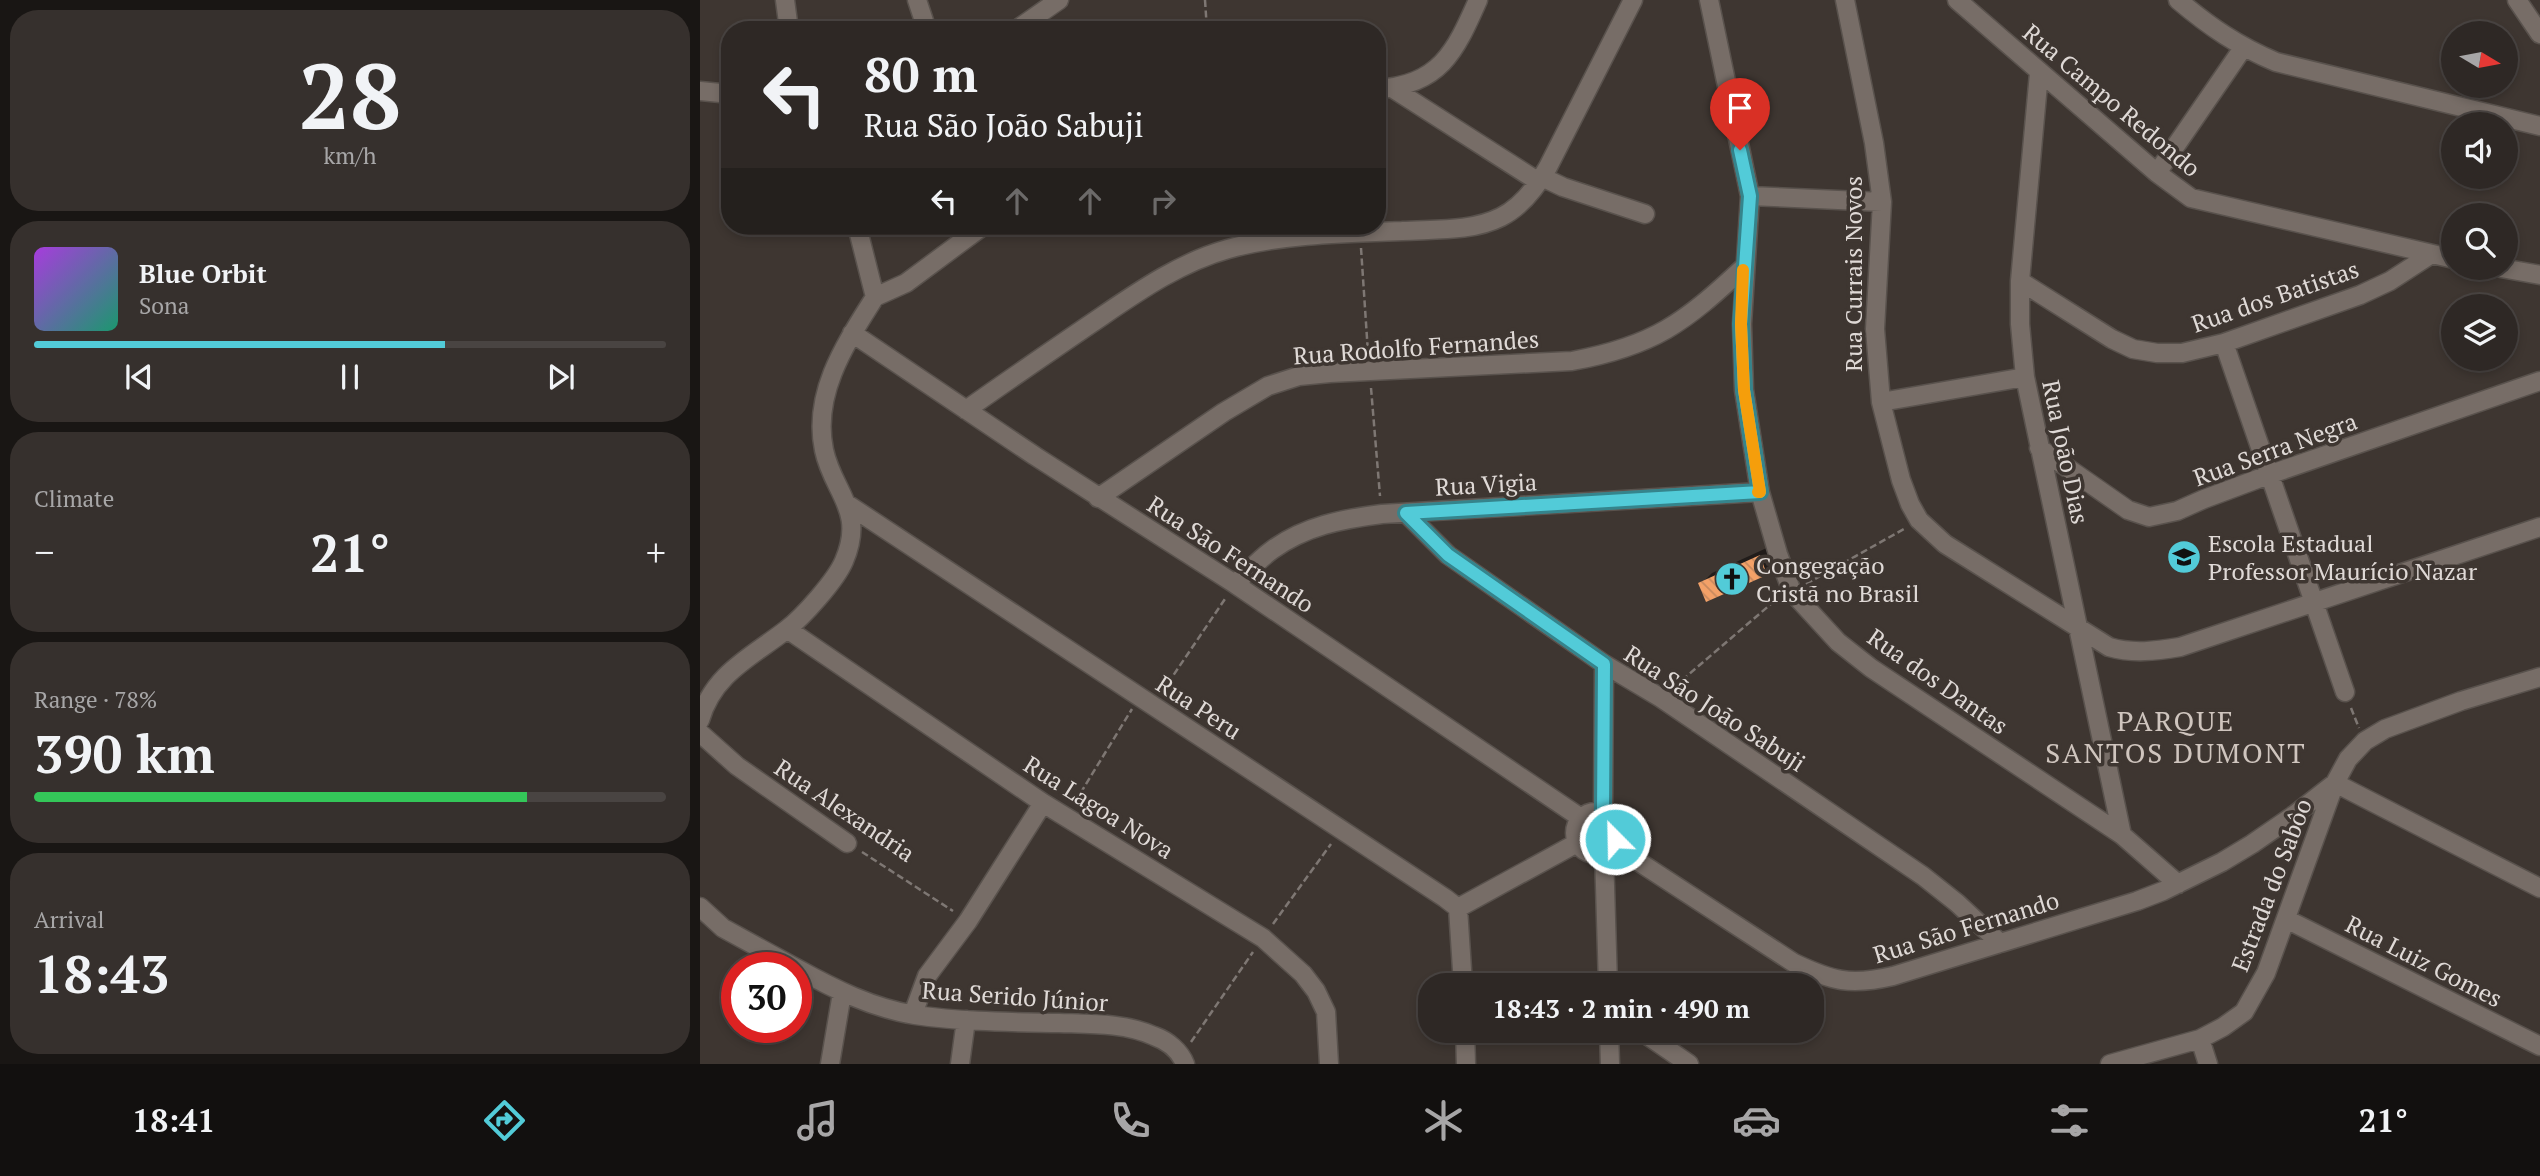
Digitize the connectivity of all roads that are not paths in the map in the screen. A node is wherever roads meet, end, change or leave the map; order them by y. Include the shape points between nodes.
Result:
1 (785, 0) edge
2 (917, 0) edge
3 (1059, 0) edge
4 (1478, 0) edge
5 (1633, 0) edge
6 (1709, 0) edge
7 (1845, 0) edge
8 (2178, 0) edge
9 (2517, 0) edge
10 (1965, 3) edge
11 (788, 21) edge
12 (924, 21) edge
13 (1029, 21) edge
14 (2540, 34) edge
15 (2242, 48) junction
16 (2039, 73) junction
17 (1386, 88) edge
18 (1386, 89) edge
19 (700, 92) edge
20 (721, 93) edge
21 (2540, 126) edge
22 (2157, 173) junction
23 (1541, 179) junction
24 (1750, 196) junction
25 (1882, 202) junction
26 (1646, 214) dead end
27 (1386, 231) edge
28 (859, 235) edge
29 (972, 235) edge
30 (1338, 235) edge
31 (2430, 255) junction
32 (2441, 257) edge
33 (1744, 267) junction
34 (2518, 271) edge
35 (2540, 275) edge
36 (2020, 281) junction
37 (875, 297) junction
38 (852, 333) junction
39 (2224, 343) junction
40 (2025, 377) junction
41 (2540, 381) edge
42 (1881, 401) junction
43 (967, 410) junction
44 (2039, 448) junction
45 (2271, 474) junction
46 (1760, 492) junction
47 (1098, 498) junction
48 (847, 504) junction
49 (1406, 513) junction
50 (2540, 527) edge
51 (1235, 584) junction
52 (2315, 603) junction
53 (787, 629) junction
54 (2077, 629) junction
55 (1604, 664) junction
56 (2540, 677) edge
57 (2345, 692) road end
58 (700, 720) edge
59 (700, 733) edge
60 (2335, 783) junction
61 (1044, 803) junction
62 (1603, 814) junction
63 (1581, 818) junction
64 (2122, 835) junction
65 (1577, 842) junction
66 (847, 843) road end
67 (1608, 849) junction
68 (2178, 884) junction
69 (2540, 888) edge
70 (700, 906) edge
71 (1458, 908) junction
72 (2286, 919) junction
73 (2000, 943) junction
74 (767, 952) edge
75 (1462, 973) edge
76 (1608, 973) edge
77 (812, 977) edge
78 (842, 993) junction
79 (913, 1014) junction
80 (965, 1020) junction
81 (2200, 1039) junction
82 (1465, 1043) edge
83 (1609, 1043) edge
84 (1658, 1043) edge
85 (2540, 1046) edge
86 (830, 1064) edge
87 (960, 1064) edge
88 (1185, 1064) edge
89 (1329, 1064) edge
90 (1466, 1064) edge
91 (1610, 1064) edge
92 (1689, 1064) edge
93 (2110, 1064) edge
94 (2208, 1064) edge

1 - 11 street
2 - 12 street
3 - 13 street
4 - 17 street via 1464,31 1433,74
5 - 23 street
6 - 24 street, Rua dos Dantas
7 - 25 street, Rua Currais Novos
8 - 15 street
9 - 14 street
10 - 16 street, Rua Campo Redondo
15 - 21 street via 2276,62
15 - 22 street
16 - 22 street, Rua Campo Redondo
16 - 36 street, Rua João Dias
18 - 23 street
19 - 20 street
22 - 31 street, Rua Campo Redondo via 2191,198
23 - 26 street
23 - 27 street via 1504,216 1484,224
24 - 25 street
24 - 33 street, Rua dos Dantas
25 - 42 street, Rua Currais Novos via 1875,329
28 - 37 street
29 - 37 street via 905,283
30 - 43 street via 1266,242 1196,260 1138,291
31 - 32 street, Rua Campo Redondo
31 - 39 street, Rua dos Batistas via 2360,295
33 - 46 street, Rua dos Dantas via 1744,390
33 - 47 street, Rua Rodolfo Fernandes via 1664,333 1607,355 1572,361 1299,376 1268,386
34 - 35 street
36 - 39 street, Rua dos Batistas via 2133,349 2182,353
36 - 40 street, Rua João Dias
37 - 38 street
38 - 43 street, Rua São Fernando
38 - 48 street via 831,374 821,427 824,451
39 - 45 street
40 - 42 street
40 - 44 street, Rua João Dias
41 - 45 street, Rua Serra Negra
42 - 54 street, Rua Currais Novos via 1900,480 1919,520 1945,544
43 - 47 street, Rua São Fernando
44 - 45 street, Rua Serra Negra via 2129,510 2149,517 2177,512
44 - 54 street, Rua João Dias
45 - 52 street
46 - 49 street, Rua Vigia
46 - 64 street, Rua dos Dantas via 1792,592 1838,642
47 - 51 street, Rua São Fernando
48 - 53 street via 851,544 843,564
48 - 71 street, Rua Peru
49 - 51 street, Rua Vigia via 1321,524 1272,551
49 - 55 street, Rua São João Sabuji via 1448,555
50 - 52 street, Rua Currais Novos
51 - 63 street, Rua São Fernando
52 - 54 street, Rua Currais Novos via 2180,647 2153,651 2109,648
52 - 57 street
53 - 58 street via 720,680
53 - 61 street, Rua Lagoa Nova
54 - 64 street, Rua João Dias
55 - 62 street
55 - 73 street, Rua São João Sabuji via 1923,876
56 - 60 street, Estrada do Sabôo via 2385,729 2348,759
59 - 66 street, Rua Alexandria via 737,766
60 - 68 street, Rua São Fernando via 2252,844
60 - 69 street
60 - 72 street, Estrada do Sabôo
61 - 79 street via 927,976
61 - 89 street, Rua Lagoa Nova via 1283,954 1316,991 1326,1012
62 - 63 street
62 - 67 street via 1615,827 1615,839
63 - 65 street via 1575,832
64 - 68 street, Rua dos Dantas
65 - 67 street via 1590,853
65 - 71 street
67 - 73 street, Rua São Fernando via 1826,978 1870,981
67 - 76 street
68 - 73 street, Rua São Fernando
70 - 74 street, Rua Serido Júnior via 723,928
71 - 75 street
72 - 81 street, Estrada do Sabôo via 2266,973 2244,1012
72 - 85 street, Rua Luiz Gomes
77 - 78 street, Rua Serido Júnior
78 - 79 street, Rua Serido Júnior
78 - 86 street
79 - 80 street, Rua Serido Júnior
80 - 87 street
80 - 88 street, Rua Serido Júnior via 1127,1028 1170,1044
81 - 93 street, Estrada do Sabôo
81 - 94 street
82 - 90 street
83 - 91 street
84 - 92 street

